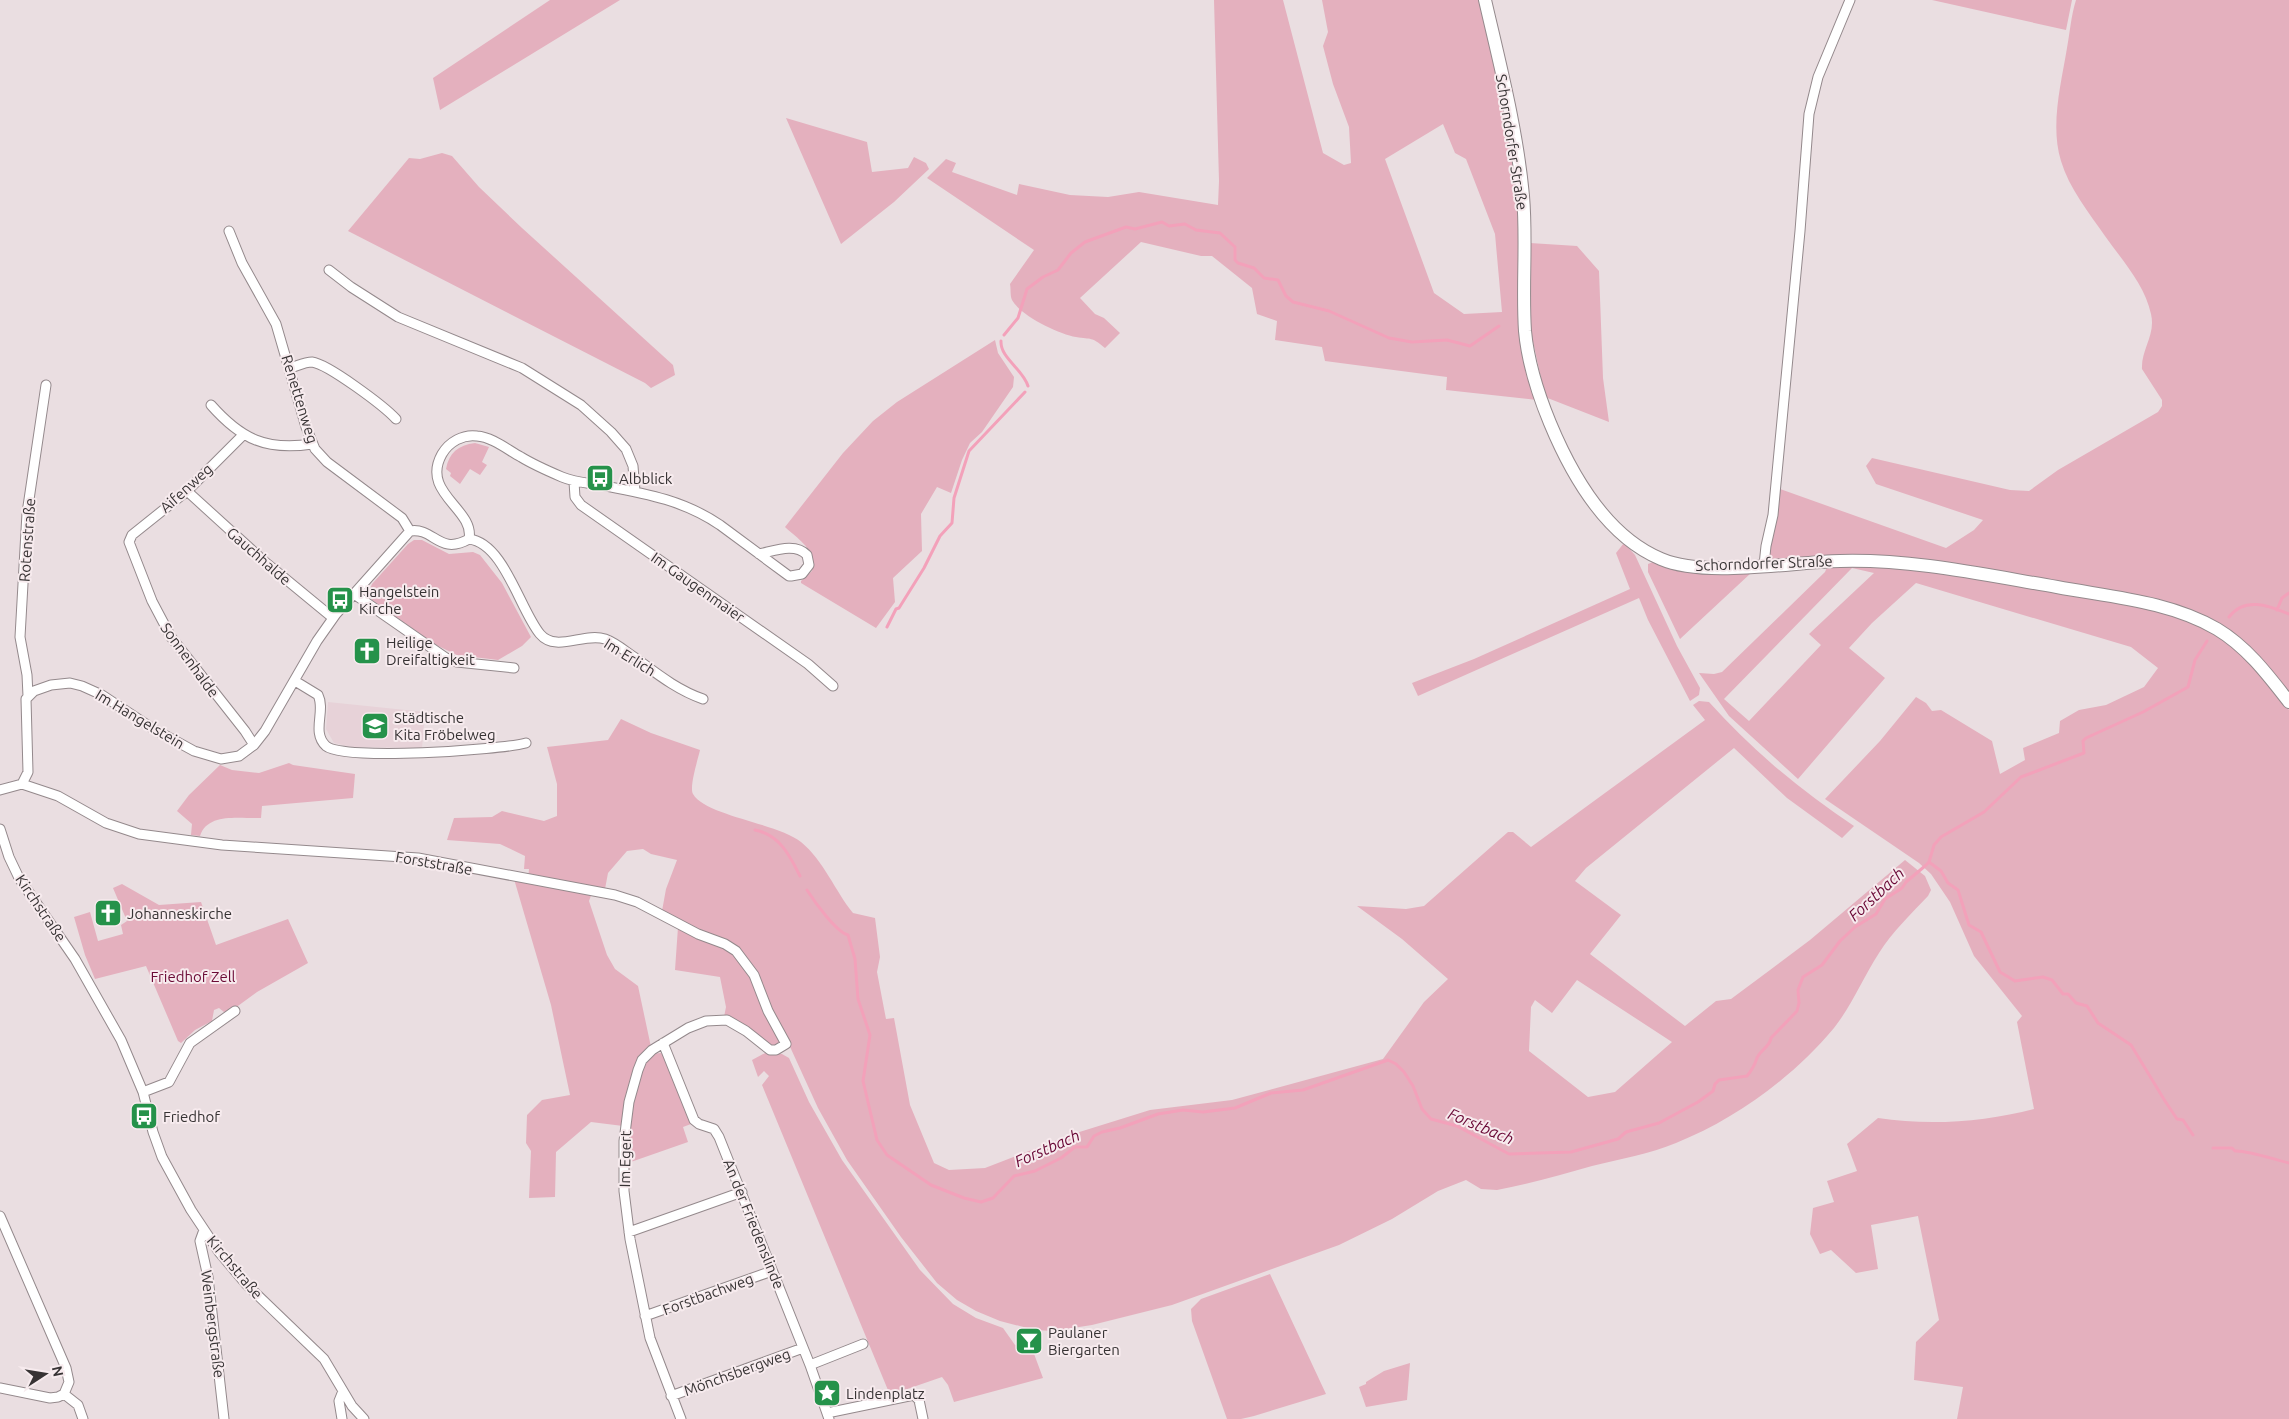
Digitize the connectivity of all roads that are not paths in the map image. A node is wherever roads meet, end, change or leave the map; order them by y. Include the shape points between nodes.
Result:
1 (1486, 0) edge
2 (1850, 0) edge
3 (230, 231) dead end
4 (330, 270) dead end
5 (290, 368) junction
6 (46, 385) dead end
7 (211, 405) dead end
8 (396, 419) dead end
9 (243, 435) junction
10 (312, 444) junction
11 (574, 482) junction
12 (187, 491) junction
13 (635, 491) junction
14 (410, 531) junction
15 (469, 538) junction
16 (129, 539) joint
17 (759, 554) junction
18 (1764, 565) junction
19 (354, 594) junction
20 (333, 618) junction
21 (514, 668) dead end
22 (295, 681) junction
23 (833, 686) dead end
24 (28, 696) junction
25 (702, 699) dead end
26 (2289, 702) edge
27 (526, 743) dead end
28 (254, 745) junction
29 (22, 784) junction
30 (0, 790) edge
31 (0, 829) edge
32 (235, 1011) dead end
33 (663, 1043) junction
34 (786, 1044) joint
35 (143, 1092) junction
36 (742, 1192) junction
37 (0, 1216) edge
38 (204, 1230) junction
39 (629, 1232) junction
40 (4, 1234) edge
41 (772, 1271) junction
42 (645, 1316) junction
43 (863, 1344) dead end
44 (803, 1348) junction
45 (810, 1366) junction
46 (0, 1388) edge
47 (343, 1391) junction
48 (64, 1394) junction
49 (671, 1396) junction
50 (828, 1416) edge
51 (83, 1419) edge
52 (224, 1419) edge
53 (342, 1419) edge
54 (364, 1419) edge
55 (681, 1419) edge
56 (923, 1419) edge

1 - 18 main road, Schorndorfer Straße via 1521,178 1528,353 1540,397 1563,451 1605,516 1622,535 1647,552 1692,567
2 - 18 street via 1818,77 1809,114 1773,510
3 - 5 street, Renettenweg via 242,263 276,324
4 - 13 street via 398,318 522,368 573,399 624,446 632,466
5 - 8 street via 308,362 322,365
5 - 10 street, Renettenweg
6 - 24 street, Rotenstraße via 27,513 20,637
7 - 9 street
9 - 10 street via 280,447
9 - 12 street, Aifenweg
10 - 14 street, Renettenweg via 327,462 402,518
11 - 13 street
11 - 15 street via 485,438 473,436 456,440 442,455 437,474 445,496 468,524
11 - 23 street, Im Gaugenmaier via 575,497 581,505 808,664
12 - 16 street, Aifenweg
12 - 20 street, Gauchhalde
13 - 17 street via 690,508
14 - 15 street via 421,531 445,545
14 - 19 street, Im Hangelstein
15 - 25 street, Im Erlich via 481,541 489,548 545,639 562,643 588,637 606,640 683,692
16 - 28 street, Sonnenhalde via 140,575 167,630
17 - 17 street via 791,576 802,574 809,565 807,555 799,548
18 - 26 main road, Schorndorfer Straße via 1852,560 1920,564 2165,608 2203,622 2236,642
19 - 20 street, Im Hangelstein
19 - 21 street via 442,656 457,662
20 - 22 street, Im Hangelstein
22 - 27 street via 318,695 321,708 319,733 326,745 335,750 413,752 505,748
22 - 28 street, Im Hangelstein
24 - 28 street, Im Hangelstein via 51,685 76,684 96,691 156,731 202,754 230,758 239,756
24 - 29 street via 25,704 28,772
29 - 30 street
29 - 34 street, Forststraße via 58,796 106,823 139,834 229,846 418,858 628,898 736,951 754,975
31 - 35 street, Kirchstraße via 19,878 75,959 102,1005
32 - 35 street via 190,1043 169,1082
33 - 34 street, Im Egert via 698,1023 722,1019 744,1030 770,1050
33 - 36 street, An der Friedenslinde via 694,1120 716,1131
33 - 39 street, Im Egert via 640,1063 627,1112 624,1181
35 - 38 street, Kirchstraße via 162,1157
36 - 39 street
36 - 41 street, An der Friedenslinde
37 - 40 street
38 - 47 street, Kirchstraße via 252,1290 324,1359
38 - 52 street, Weinbergstraße via 200,1241 208,1278
39 - 42 street, Im Egert
40 - 48 street via 67,1372 69,1385
41 - 42 street, Forstbachweg
41 - 44 street, An der Friedenslinde
42 - 49 street, Im Egert
43 - 45 street
44 - 45 street, An der Friedenslinde
44 - 49 street, Mönchsbergweg
45 - 50 street, An der Friedenslinde
46 - 48 street via 50,1398
47 - 53 street via 339,1401
47 - 54 street, Kirchstraße
48 - 51 street via 78,1405
49 - 55 street, Im Egert
50 - 56 street via 914,1395 919,1400

